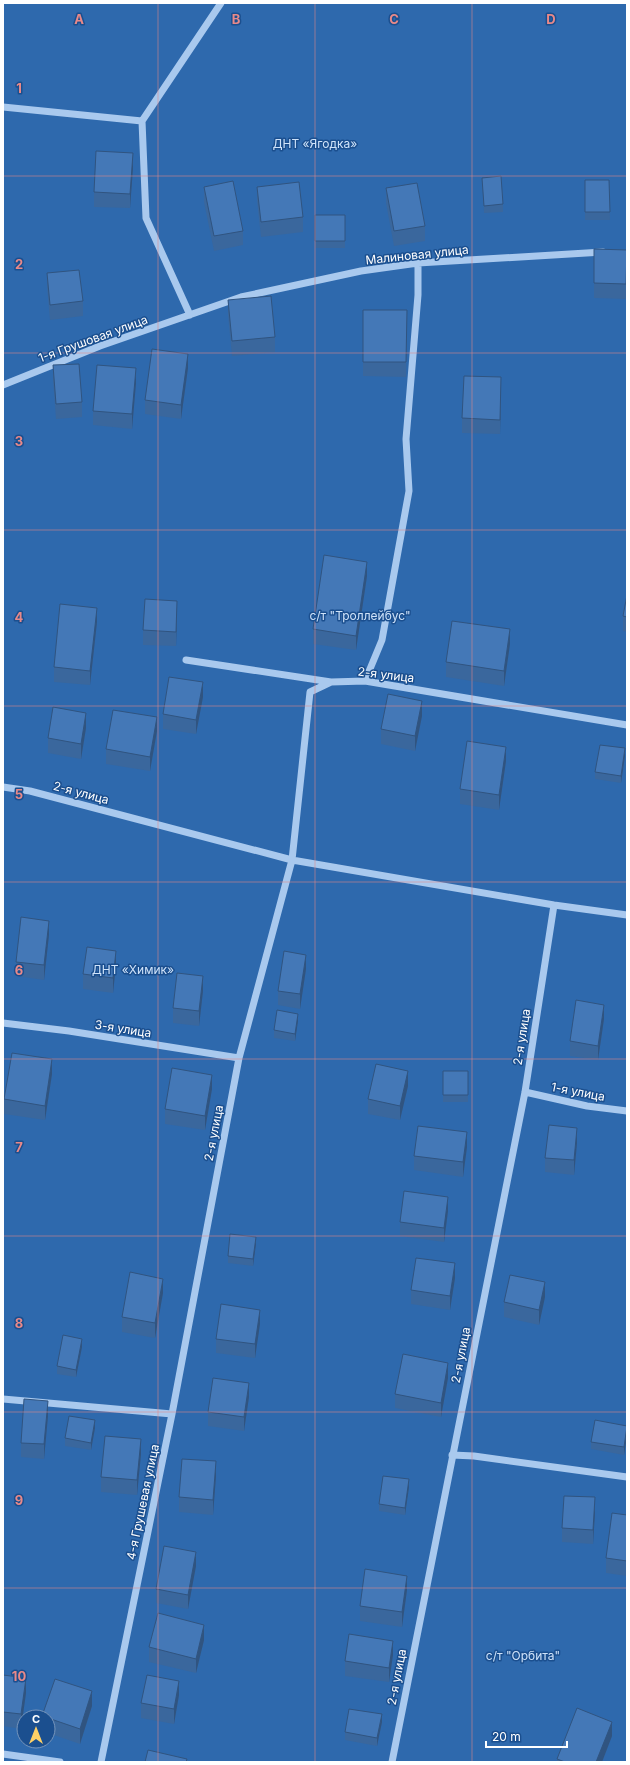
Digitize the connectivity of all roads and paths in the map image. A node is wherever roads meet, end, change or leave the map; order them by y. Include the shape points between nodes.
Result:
1 (221, 3) edge
2 (3, 107) edge
3 (142, 121) junction
4 (612, 252) edge
5 (418, 263) junction
6 (190, 315) junction
7 (3, 385) edge
8 (186, 660) dead end
9 (365, 681) junction
10 (331, 682) junction
11 (627, 725) edge
12 (3, 787) edge
13 (292, 860) junction
14 (554, 905) junction
15 (627, 915) edge
16 (3, 1023) edge
17 (239, 1058) junction
18 (525, 1092) junction
19 (627, 1111) edge
20 (3, 1399) edge
21 (172, 1414) junction
22 (452, 1454) junction
23 (627, 1478) edge
24 (3, 1754) edge
25 (60, 1762) edge
26 (101, 1762) edge
27 (392, 1762) edge

1 - 3 street
2 - 3 street
3 - 6 street via 146,218
4 - 5 street, Малиновая улица
5 - 6 street, Малиновая улица via 361,271 241,297
5 - 9 street via 418,295 406,439 409,491 382,640
6 - 7 street, 1-я Грушовая улица via 100,346
8 - 10 street
9 - 10 street, 2-я улица
9 - 11 street, 2-я улица
10 - 13 street, 2-я улица via 310,692
12 - 13 street, 2-я улица via 30,791
13 - 14 street, 2-я улица
13 - 17 street, 2-я улица
14 - 15 street, 2-я улица
14 - 18 street, 2-я улица
16 - 17 street, 3-я улица
17 - 21 street, 2-я улица
18 - 19 street, 1-я улица via 587,1106
18 - 22 street, 2-я улица
20 - 21 street
21 - 26 street, 4-я Грушевая улица
22 - 23 street
22 - 27 street, 2-я улица
24 - 25 street

